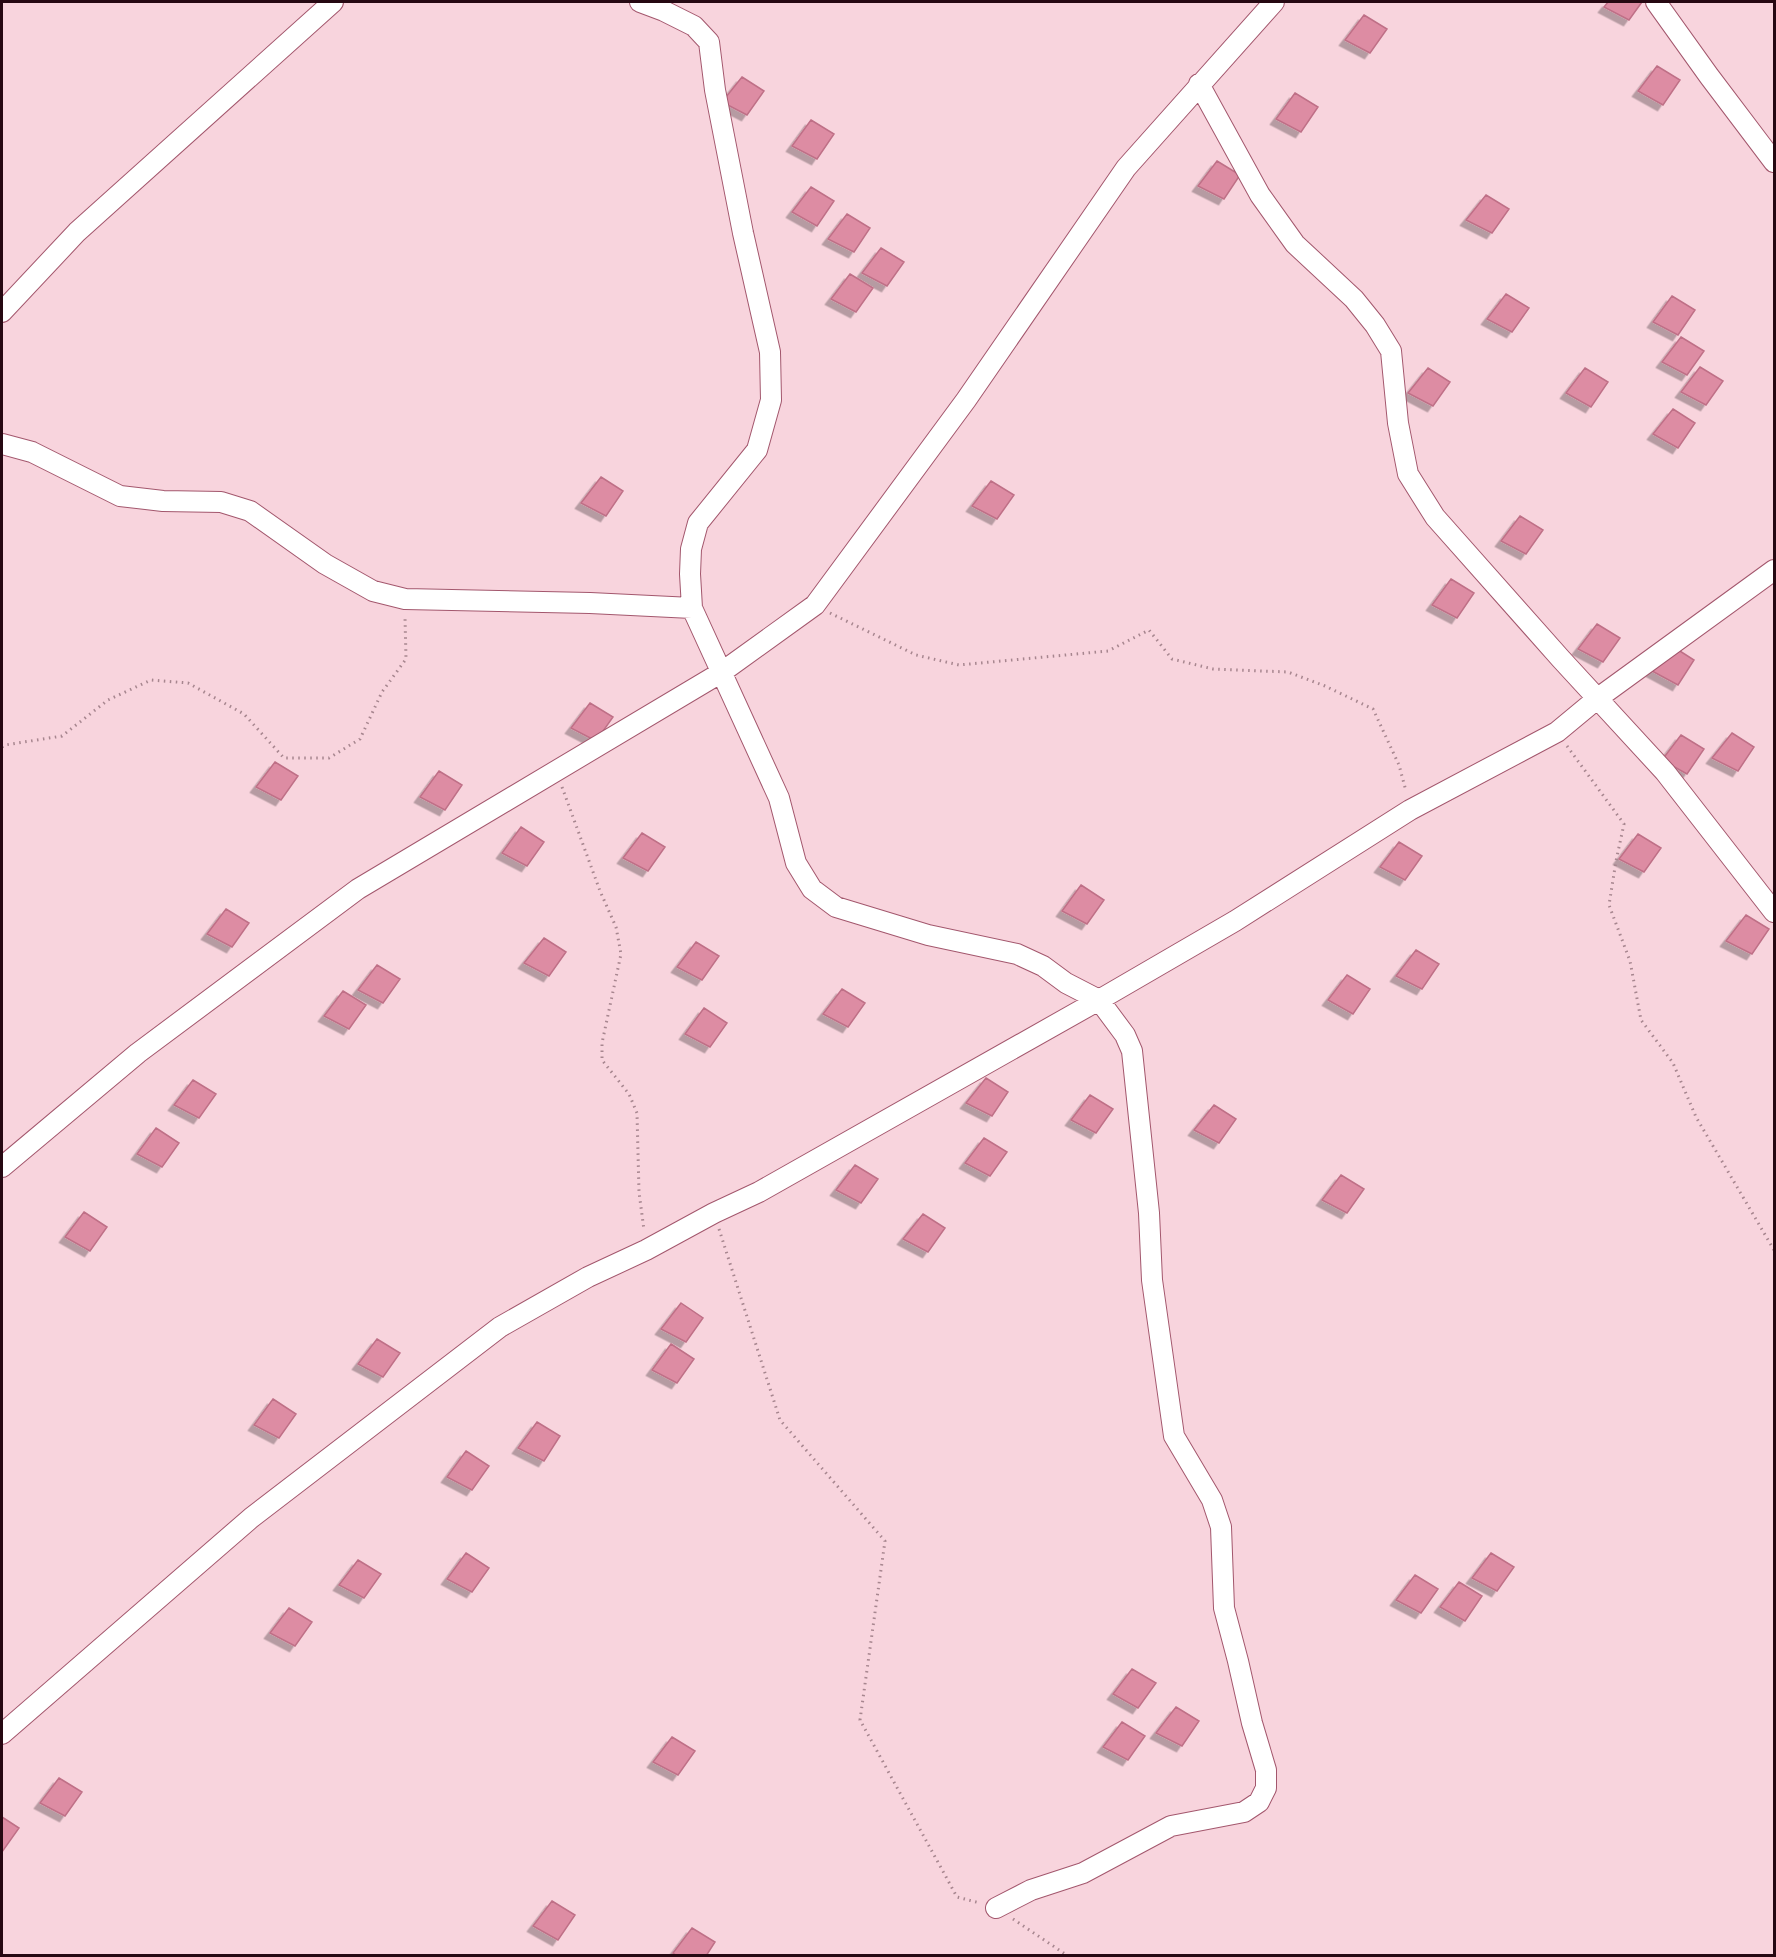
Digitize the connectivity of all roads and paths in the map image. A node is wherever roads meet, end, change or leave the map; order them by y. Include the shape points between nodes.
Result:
1 (333, 2) edge
2 (640, 2) edge
3 (1274, 2) edge
4 (1656, 2) edge
5 (1199, 84) junction
6 (1774, 162) edge
7 (2, 312) edge
8 (2, 444) edge
9 (1774, 570) edge
10 (405, 599) junction
11 (815, 605) junction
12 (692, 608) junction
13 (722, 672) junction
14 (1598, 698) junction
15 (1557, 732) junction
16 (2, 747) edge
17 (556, 771) junction
18 (1410, 810) junction
19 (1774, 912) edge
20 (1099, 1000) junction
21 (2, 1167) edge
22 (714, 1213) junction
23 (646, 1250) junction
24 (1774, 1251) edge
25 (2, 1734) edge
26 (996, 1908) junction
27 (1068, 1956) edge

1 - 7 street via 77,232
2 - 12 street via 694,26 709,42 743,233 770,352 771,400 757,450 698,523 691,549
3 - 5 street
4 - 6 street
5 - 11 street via 1126,168 966,400
5 - 14 street via 1271,211 1295,244 1354,299 1391,351 1408,474 1435,517
8 - 10 street via 32,452 120,496 221,502 250,511 334,569 373,591
9 - 14 street
10 - 12 street
10 - 16 path via 406,659 382,692 360,739 329,758 284,758 244,714 188,683 151,680 108,700 62,736
11 - 13 street
11 - 18 path via 916,655 959,665 1108,651 1149,630 1173,659 1213,669 1288,672 1373,709 1399,765
12 - 13 street
13 - 17 street
13 - 20 street via 779,798 796,863 812,889 836,907 928,935 1017,954
14 - 15 street
14 - 19 street via 1665,772
15 - 18 street
15 - 24 path via 1624,824 1609,905 1630,961 1641,1020 1672,1063 1696,1117
17 - 21 street via 358,889 138,1053
17 - 23 path via 620,945 602,1060 629,1094 638,1113 639,1192
18 - 20 street via 1235,921
20 - 22 street via 759,1192
20 - 26 street via 1132,1051 1152,1280 1174,1436 1212,1500 1221,1527 1224,1608 1266,1770 1266,1788 1259,1802 1244,1812 1171,1826 1083,1873 1031,1890
22 - 23 street
22 - 26 path via 780,1420 885,1541 860,1720 957,1897
23 - 25 street via 588,1277 500,1327 251,1518
26 - 27 path

